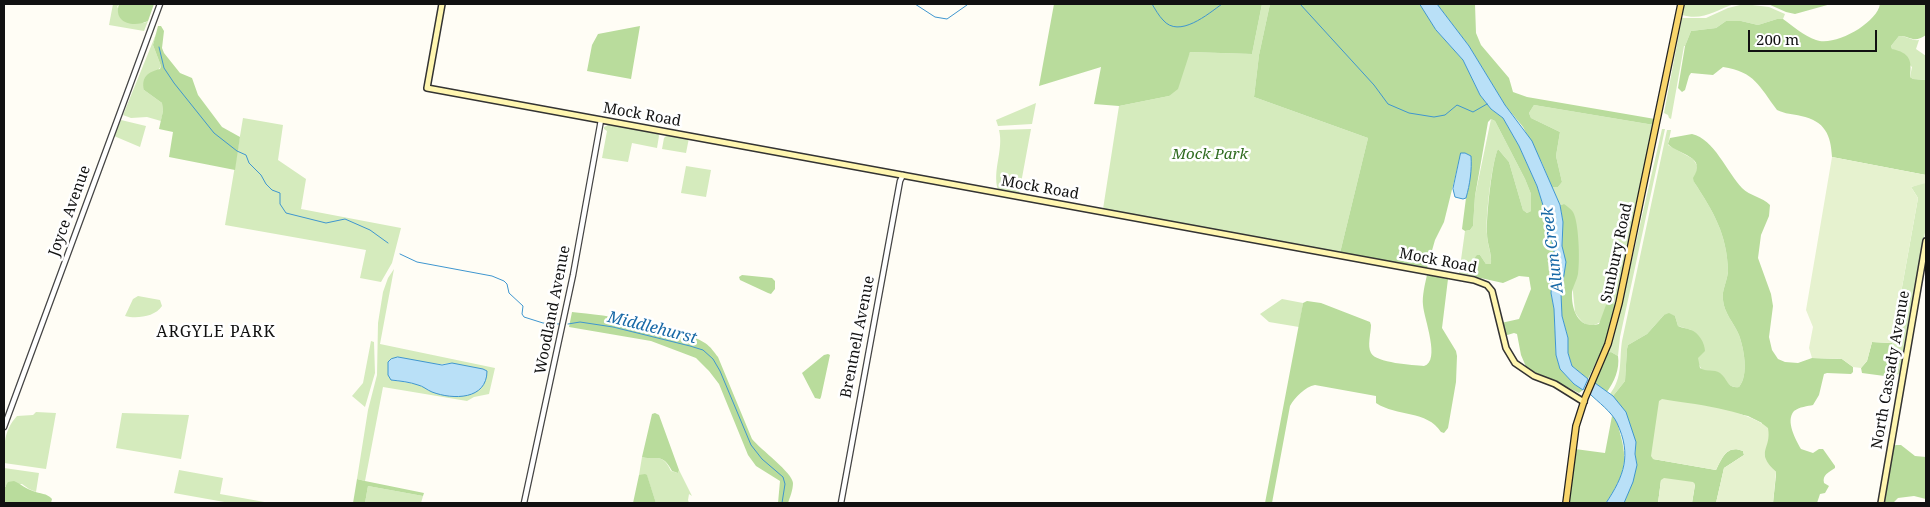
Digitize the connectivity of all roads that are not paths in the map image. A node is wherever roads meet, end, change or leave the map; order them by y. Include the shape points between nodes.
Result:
1 (160, 4) edge
2 (442, 4) edge
3 (1681, 4) edge
4 (601, 120) junction
5 (903, 175) junction
6 (1926, 240) edge
7 (1585, 400) junction
8 (4, 427) edge
9 (524, 503) edge
10 (840, 503) edge
11 (1566, 503) edge
12 (1880, 503) edge

1 - 8 street, Joyce Avenue
2 - 4 main road, Mock Road via 427,88
3 - 7 main road, Sunbury Road via 1619,303 1608,344
4 - 5 main road, Mock Road
4 - 9 street, Woodland Avenue via 573,274
5 - 7 main road, Mock Road via 1479,281 1492,291 1506,348 1515,363 1534,376
5 - 10 street, Brentnell Avenue
6 - 12 main road, North Cassady Avenue
7 - 11 main road, Sunbury Road via 1575,433

